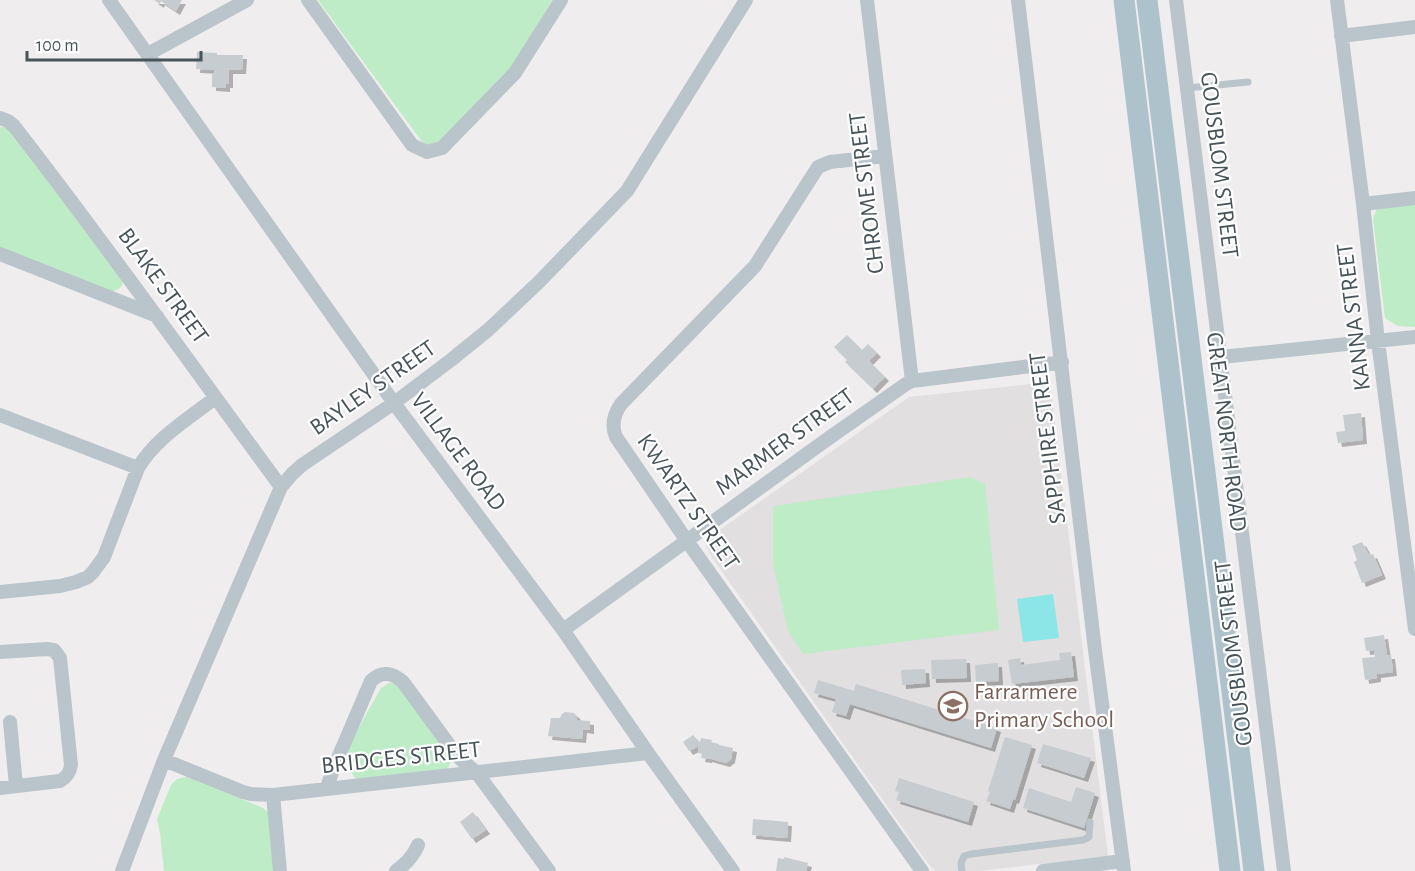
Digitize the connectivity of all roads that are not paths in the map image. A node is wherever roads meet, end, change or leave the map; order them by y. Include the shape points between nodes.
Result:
1 (109, 0) edge
2 (247, 0) edge
3 (308, 0) edge
4 (561, 0) edge
5 (746, 0) edge
6 (867, 0) edge
7 (1018, 0) edge
8 (1124, 0) edge
9 (1147, 0) edge
10 (1176, 0) edge
11 (1336, 0) edge
12 (1415, 27) edge
13 (1341, 36) junction
14 (148, 54) junction
15 (1248, 82) dead end
16 (1158, 87) junction
17 (1187, 88) junction
18 (1135, 91) junction
19 (1, 119) edge
20 (885, 156) junction
21 (1415, 198) edge
22 (1363, 204) junction
23 (0, 254) edge
24 (158, 317) junction
25 (1415, 337) edge
26 (1378, 341) junction
27 (1221, 357) junction
28 (1062, 362) junction
29 (912, 381) junction
30 (215, 398) junction
31 (394, 403) junction
32 (0, 415) edge
33 (138, 468) junction
34 (281, 487) junction
35 (687, 541) junction
36 (0, 592) edge
37 (1415, 629) edge
38 (563, 630) junction
39 (0, 652) edge
40 (10, 722) dead end
41 (648, 753) junction
42 (164, 760) junction
43 (477, 773) junction
44 (16, 786) junction
45 (0, 788) edge
46 (327, 788) junction
47 (273, 795) junction
48 (1090, 822) dead end
49 (418, 845) dead end
50 (1123, 866) edge
51 (122, 871) edge
52 (280, 871) edge
53 (396, 871) edge
54 (549, 871) edge
55 (733, 871) edge
56 (922, 871) edge
57 (962, 871) edge
58 (1043, 871) edge
59 (1230, 871) edge
60 (1254, 871) edge
61 (1284, 871) edge

1 - 14 street, VILLAGE ROAD
2 - 14 street
3 - 4 street via 412,145 427,153 442,148 515,73
5 - 31 street, BAYLEY STREET via 627,191 488,330
6 - 20 street, CHROME STREET
7 - 28 street, SAPPHIRE STREET
8 - 18 main road, GREAT NORTH ROAD
9 - 16 main road, GREAT NORTH ROAD
10 - 17 street, GOUSBLOM STREET
11 - 13 street, KANNA STREET
12 - 13 street
13 - 22 street, KANNA STREET
14 - 31 street, VILLAGE ROAD
15 - 17 lane
16 - 18 main road
16 - 60 main road, GREAT NORTH ROAD
17 - 27 street, GOUSBLOM STREET
18 - 59 main road, GREAT NORTH ROAD
19 - 24 street, BLAKE STREET via 21,134
20 - 29 street, CHROME STREET
20 - 35 street, KWARTZ STREET via 818,167 755,266 618,409 613,419 616,437
21 - 22 street
22 - 26 street, KANNA STREET
23 - 24 street
24 - 30 street, BLAKE STREET
25 - 26 street
26 - 27 street
26 - 37 street, KANNA STREET
27 - 61 street, GOUSBLOM STREET
28 - 29 street, MARMER STREET
28 - 50 street, SAPPHIRE STREET
29 - 35 street, MARMER STREET
30 - 33 street via 150,450
30 - 34 street, BLAKE STREET
31 - 34 street, BAYLEY STREET via 302,465
31 - 38 street, VILLAGE ROAD
32 - 33 street
33 - 36 street via 104,557 93,572 82,580 60,586
34 - 42 street, BAYLEY STREET
35 - 38 street, MARMER STREET
35 - 56 street, KWARTZ STREET
38 - 41 street, VILLAGE ROAD
39 - 44 street via 54,650 61,666 70,771 60,781
40 - 44 street
41 - 43 street, BRIDGES STREET
41 - 55 street, VILLAGE ROAD
42 - 47 street, BRIDGES STREET via 243,792
42 - 51 street, BAYLEY STREET
43 - 46 street, BRIDGES STREET
43 - 46 street via 458,757 403,682 386,674 371,681
43 - 54 street
44 - 45 street
46 - 47 street, BRIDGES STREET
47 - 52 street
48 - 57 lane via 1089,837 1083,840 971,854 964,856
49 - 53 street
50 - 58 street

